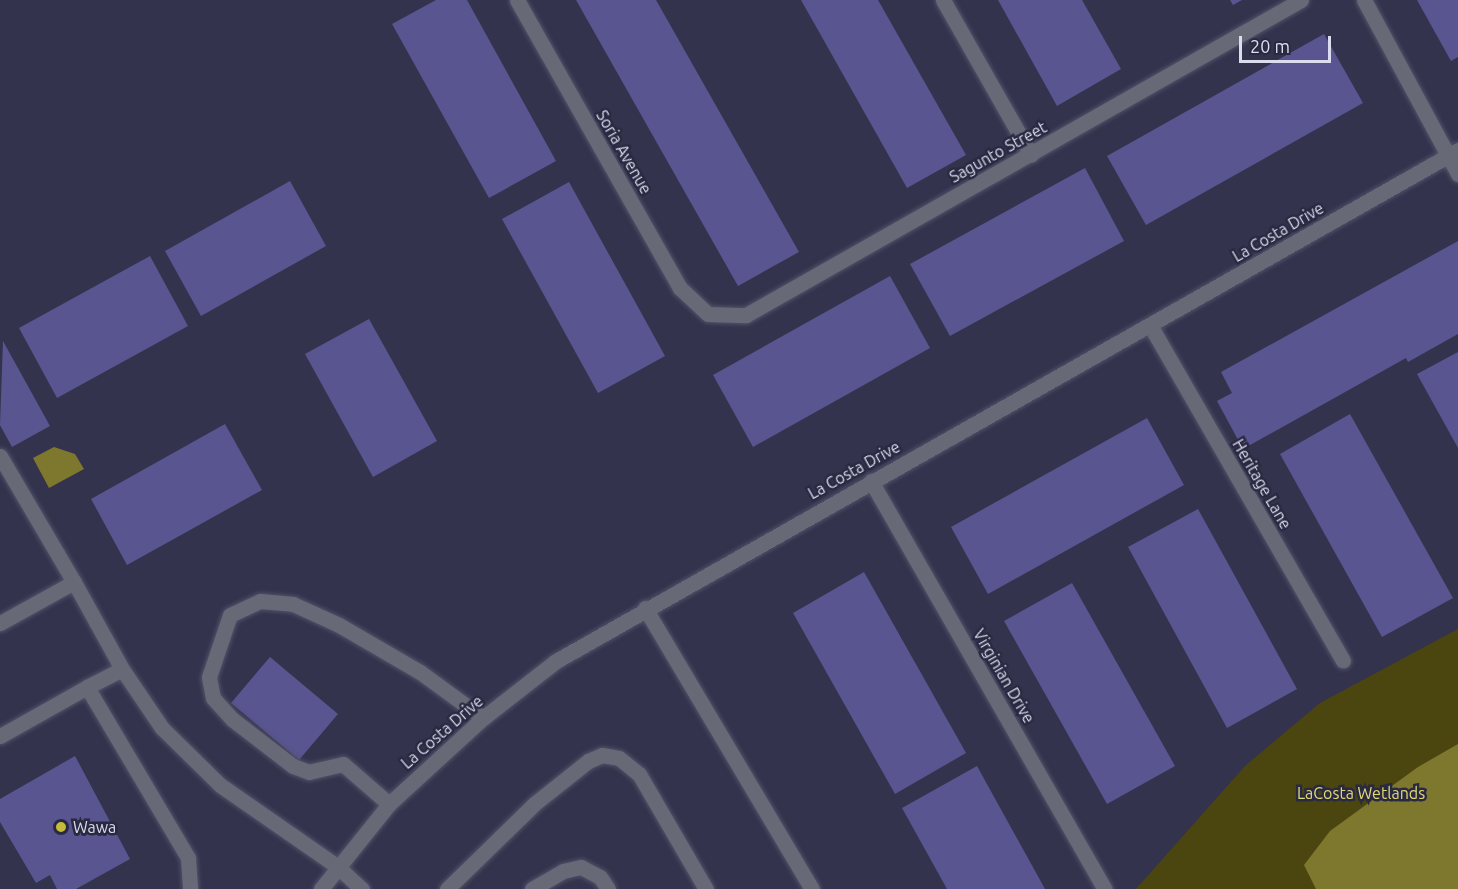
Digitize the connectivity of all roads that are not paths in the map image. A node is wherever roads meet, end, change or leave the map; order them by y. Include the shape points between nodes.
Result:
1 (517, 0) edge
2 (943, 0) edge
3 (1301, 0) edge
4 (1364, 0) edge
5 (1453, 153) edge
6 (1031, 155) junction
7 (1458, 174) edge
8 (708, 314) joint
9 (1150, 325) junction
10 (0, 456) edge
11 (871, 481) junction
12 (74, 582) junction
13 (645, 608) junction
14 (0, 623) edge
15 (1343, 661) dead end
16 (122, 669) junction
17 (87, 687) junction
18 (483, 718) junction
19 (0, 736) edge
20 (389, 804) junction
21 (338, 867) junction
22 (190, 889) edge
23 (321, 889) edge
24 (362, 889) edge
25 (447, 889) edge
26 (532, 889) edge
27 (608, 889) edge
28 (706, 889) edge
29 (812, 889) edge
30 (1105, 889) edge

1 - 8 street, Soria Avenue via 680,288
2 - 6 street
3 - 6 street, Sagunto Street
4 - 5 street
5 - 7 street
5 - 9 street, La Costa Drive
6 - 8 street, Sagunto Street via 746,315
9 - 11 street, La Costa Drive
9 - 15 street, Heritage Lane
10 - 12 street
11 - 13 street, La Costa Drive
11 - 30 street, Virginian Drive
12 - 14 street
12 - 16 street
13 - 18 street, La Costa Drive via 556,661
13 - 29 street
16 - 17 street
16 - 21 street via 162,728 220,785
17 - 19 street
17 - 22 street via 188,858
18 - 20 street, La Costa Drive
18 - 20 street via 420,672 339,625 293,604 260,601 230,615 208,677 213,698 232,719 293,766 309,772 343,764
20 - 21 street, La Costa Drive
21 - 23 street, La Costa Drive
21 - 24 street
25 - 28 street via 534,804 588,761 602,755 619,758 639,774
26 - 27 street via 581,867 600,877

